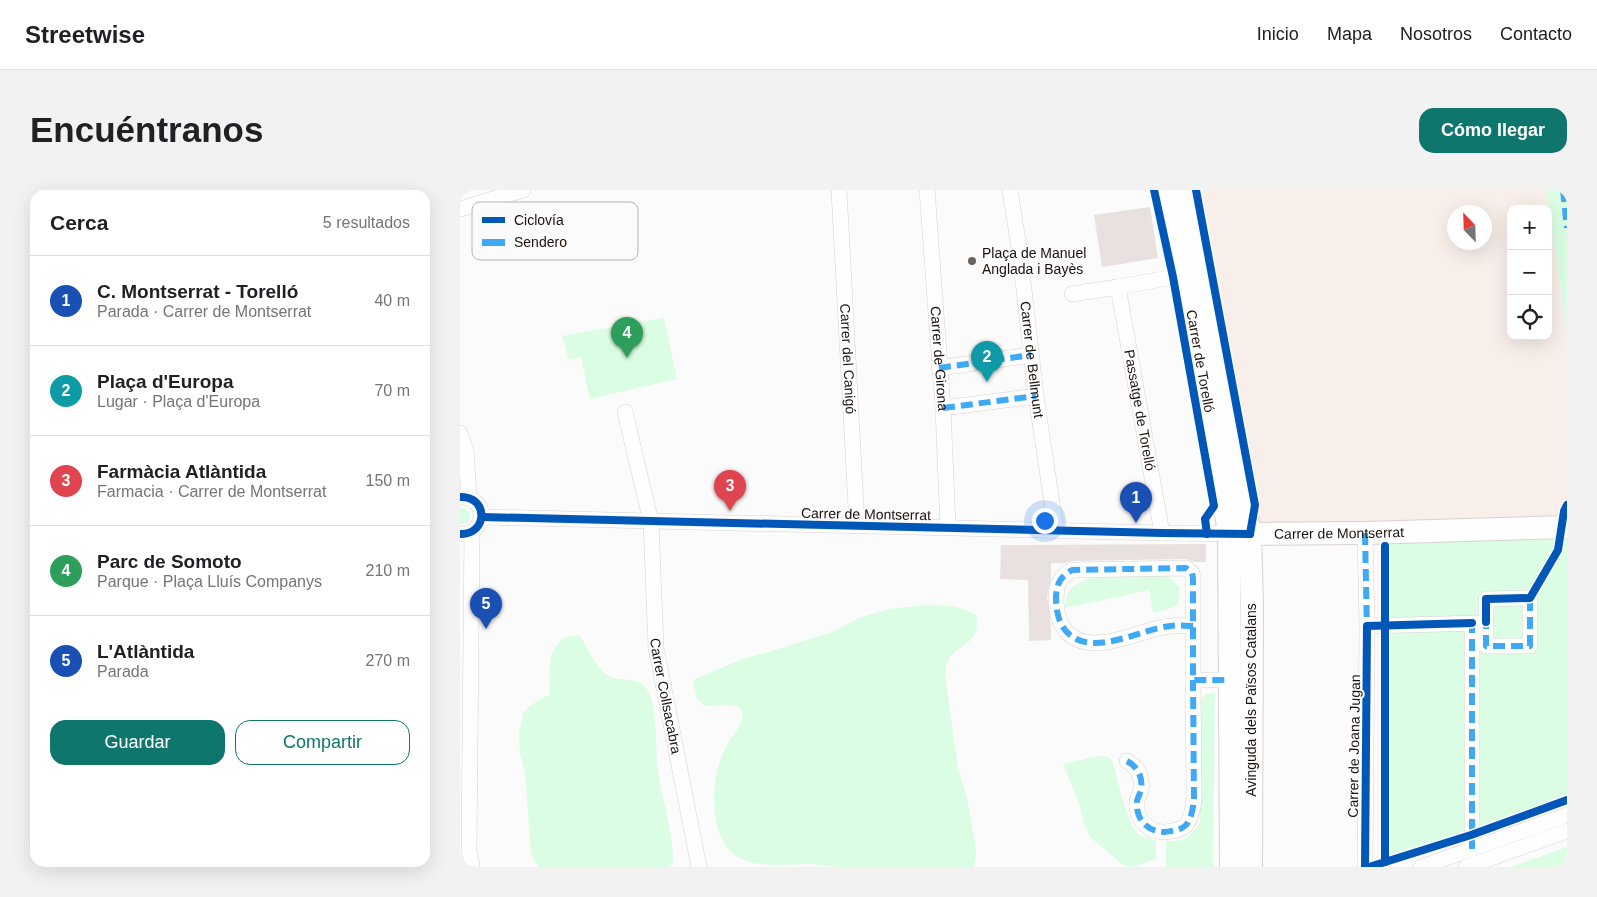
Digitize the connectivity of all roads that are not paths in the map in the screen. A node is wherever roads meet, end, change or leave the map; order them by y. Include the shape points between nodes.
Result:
1 (523, 190) edge
2 (839, 190) edge
3 (927, 190) edge
4 (1010, 190) edge
5 (1164, 190) edge
6 (1185, 190) edge
7 (483, 202) edge
8 (472, 205) edge
9 (460, 209) edge
10 (1186, 275) junction
11 (1118, 288) junction
12 (1072, 294) dead end
13 (1031, 355) junction
14 (940, 368) junction
15 (1036, 396) junction
16 (942, 408) junction
17 (625, 412) dead end
18 (460, 433) edge
19 (464, 497) edge
20 (482, 517) junction
21 (650, 522) junction
22 (857, 526) junction
23 (1567, 527) edge
24 (948, 528) junction
25 (1056, 530) junction
26 (466, 533) edge
27 (1365, 533) junction
28 (1162, 534) junction
29 (1239, 534) junction
30 (1193, 626) junction
31 (1367, 626) junction
32 (1193, 680) junction
33 (1230, 680) junction
34 (1127, 761) dead end
35 (1567, 815) edge
36 (1567, 831) edge
37 (1472, 849) junction
38 (472, 867) edge
39 (699, 867) edge
40 (1231, 867) edge
41 (1251, 867) edge
42 (1365, 867) edge
43 (1421, 867) edge
44 (1466, 867) edge

1 - 7 street
2 - 22 street, Carrer del Canigó
3 - 14 street, Carrer de Girona
4 - 13 street, Carrer de Bellmunt
5 - 10 street, Carrer de Torelló
6 - 29 street, Carrer de Torelló
8 - 9 street
10 - 11 street
10 - 29 street, Carrer de Torelló via 1216,444
11 - 12 street
11 - 28 street, Passatge de Torelló
13 - 14 street
13 - 15 street, Carrer de Bellmunt
14 - 16 street, Carrer de Girona
15 - 16 street
15 - 25 street, Carrer de Bellmunt
16 - 24 street, Carrer de Girona
17 - 21 street, Carrer Collsacabra
18 - 19 street via 466,450
19 - 20 street via 475,501
20 - 21 street, Carrer de Montserrat
20 - 26 street via 479,526
21 - 22 street, Carrer de Montserrat
21 - 39 street, Carrer Collsacabra via 656,648
22 - 24 street, Carrer de Montserrat
23 - 27 street, Carrer de Montserrat
24 - 25 street, Carrer de Montserrat
25 - 28 street, Carrer de Montserrat
26 - 38 street via 469,850
27 - 29 street, Carrer de Montserrat
27 - 31 street, Carrer de Joana Jugan
28 - 29 street, Carrer de Montserrat
29 - 33 street, Avinguda dels Països Catalans
29 - 41 street, Avinguda dels Països Catalans via 1252,604
30 - 30 street via 1193,578 1186,568 1072,570 1057,584 1058,619 1064,630 1075,639 1105,643 1170,626
30 - 32 street
31 - 37 street via 1479,623
31 - 42 street, Carrer de Joana Jugan
32 - 33 street
32 - 34 street via 1194,799 1192,814 1185,826 1175,831 1159,832 1148,828 1138,815 1140,775 1135,765
33 - 40 street, Avinguda dels Països Catalans
35 - 37 street
36 - 44 street
37 - 43 street

